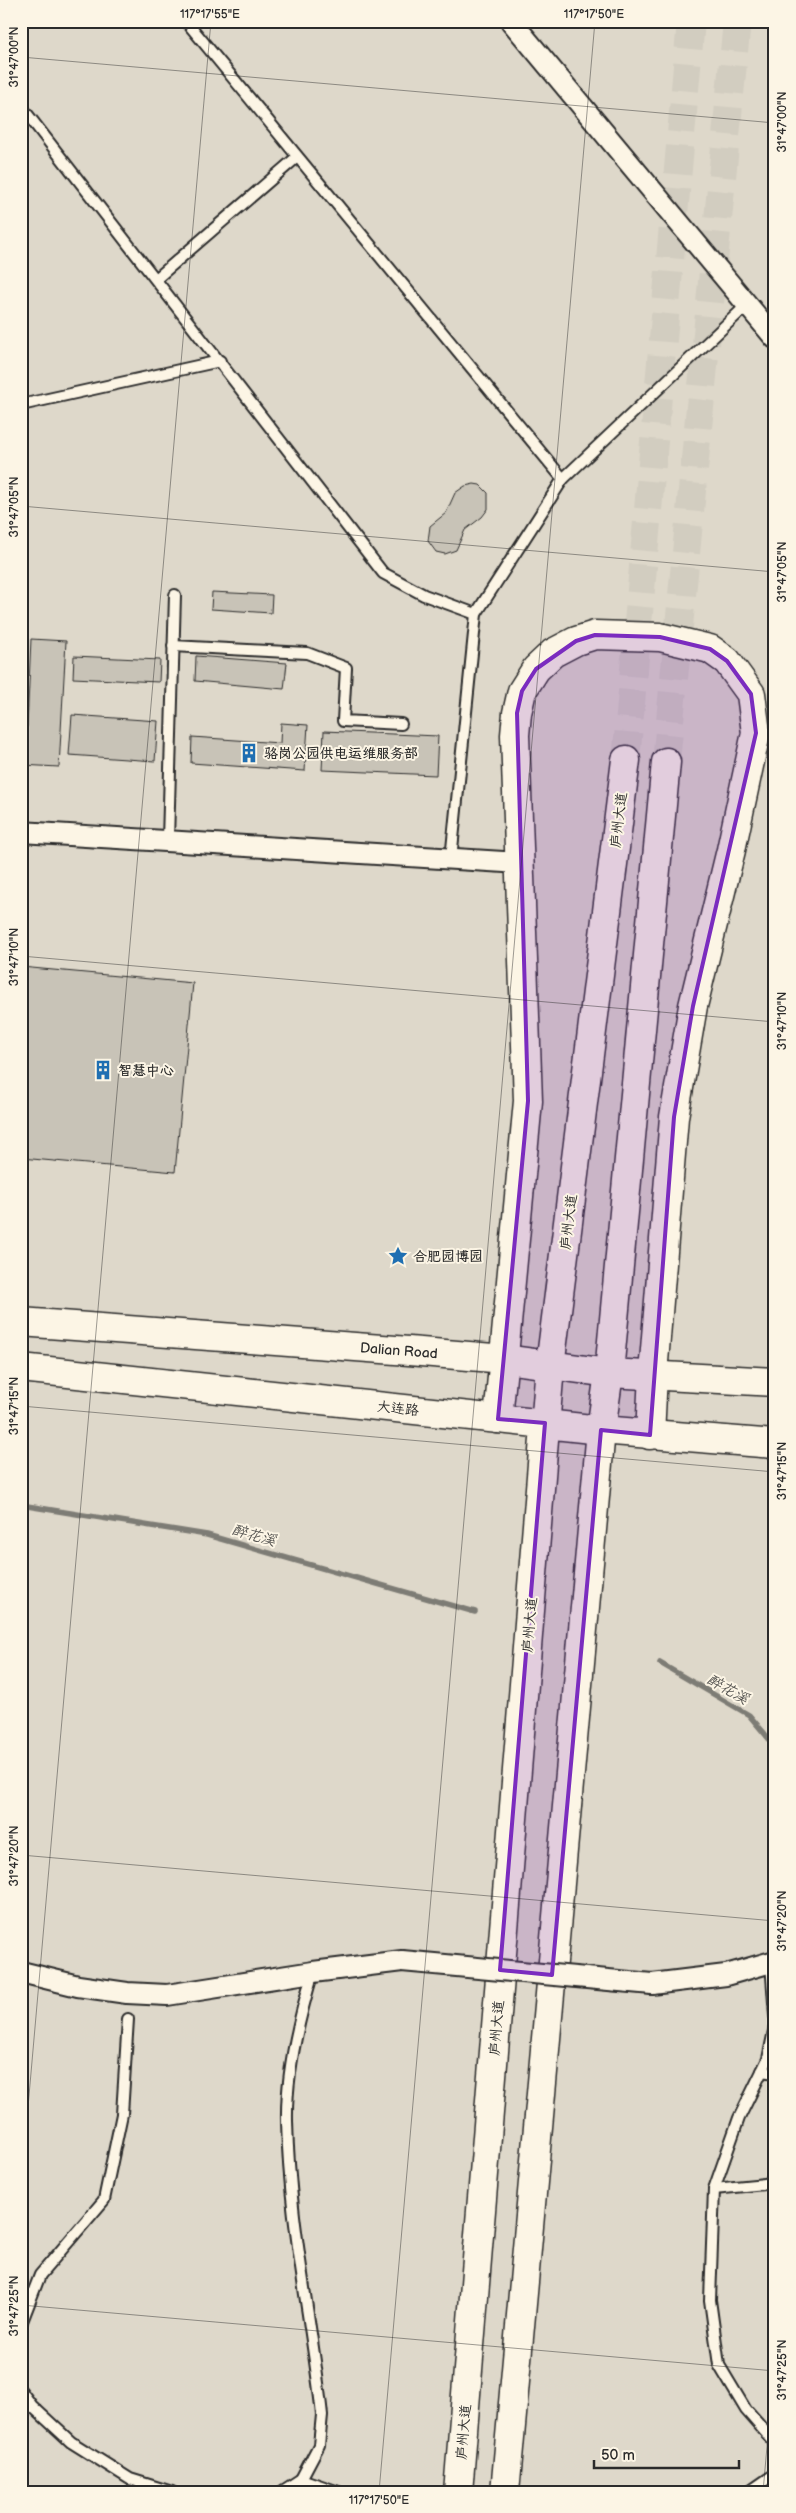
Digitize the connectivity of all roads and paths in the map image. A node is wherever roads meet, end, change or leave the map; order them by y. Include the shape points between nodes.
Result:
1 (186, 21) edge
2 (511, 21) edge
3 (21, 106) edge
4 (297, 156) junction
5 (156, 279) junction
6 (747, 305) junction
7 (775, 338) edge
8 (220, 361) junction
9 (21, 405) edge
10 (563, 479) junction
11 (175, 595) dead end
12 (476, 614) junction
13 (173, 646) junction
14 (401, 724) dead end
15 (626, 760) tunnel mouth
16 (666, 762) tunnel mouth
17 (21, 832) edge
18 (168, 840) junction
19 (451, 858) junction
20 (522, 864) junction
21 (21, 1322) edge
22 (505, 1359) junction
23 (550, 1366) junction
24 (21, 1368) edge
25 (609, 1373) junction
26 (653, 1374) junction
27 (775, 1382) edge
28 (498, 1419) junction
29 (545, 1423) junction
30 (601, 1430) junction
31 (650, 1435) junction
32 (775, 1444) edge
33 (773, 1962) edge
34 (21, 1972) edge
35 (313, 1972) junction
36 (775, 2016) edge
37 (128, 2019) dead end
38 (775, 2026) edge
39 (762, 2071) junction
40 (775, 2073) edge
41 (775, 2184) edge
42 (714, 2189) junction
43 (21, 2324) edge
44 (21, 2391) edge
45 (775, 2443) edge
46 (775, 2474) edge
47 (301, 2479) junction
48 (172, 2492) edge
49 (281, 2492) edge
50 (339, 2492) edge
51 (458, 2492) edge
52 (505, 2492) edge
53 (749, 2492) edge

1 - 4 lane
2 - 6 street
3 - 5 lane
4 - 5 lane
4 - 10 lane
5 - 8 lane
6 - 7 street
6 - 10 lane
8 - 9 lane
8 - 12 lane via 383,573 424,595
10 - 12 lane
11 - 13 lane
12 - 19 lane
13 - 14 lane via 307,653 346,668 343,721
13 - 18 lane
15 - 23 main road, 庐州大道
16 - 25 main road
17 - 18 street
18 - 19 street
19 - 20 street
20 - 22 main road via 528,1101
20 - 26 main road via 515,735 522,691 536,668 553,653 595,635 660,637 710,649 727,661 751,694 756,733 732,850 693,1006 674,1117
21 - 22 main road, Dalian Road
22 - 23 main road, Dalian Road
22 - 28 main road
23 - 25 main road, Dalian Road
23 - 29 main road, 庐州大道
24 - 28 main road, 大连路
25 - 26 main road, Dalian Road
25 - 30 main road
26 - 27 main road, Dalian Road
26 - 31 main road
28 - 29 main road, 大连路
29 - 30 main road, 大连路
29 - 51 main road, 庐州大道
30 - 31 main road, 大连路
30 - 52 main road
31 - 32 main road, 大连路
33 - 35 street, bridge via 726,1975 652,1984 402,1961
33 - 36 lane
34 - 35 street via 78,1986 168,1995
35 - 47 lane via 300,2017 287,2120 295,2234 322,2415 319,2445
37 - 43 lane via 122,2114 104,2200 40,2275
38 - 39 lane
39 - 40 lane
39 - 42 lane via 739,2118
41 - 42 lane
42 - 45 lane via 710,2300 719,2365 746,2410
44 - 48 lane via 32,2406 71,2442 130,2479
46 - 53 lane
47 - 49 lane
47 - 50 lane

